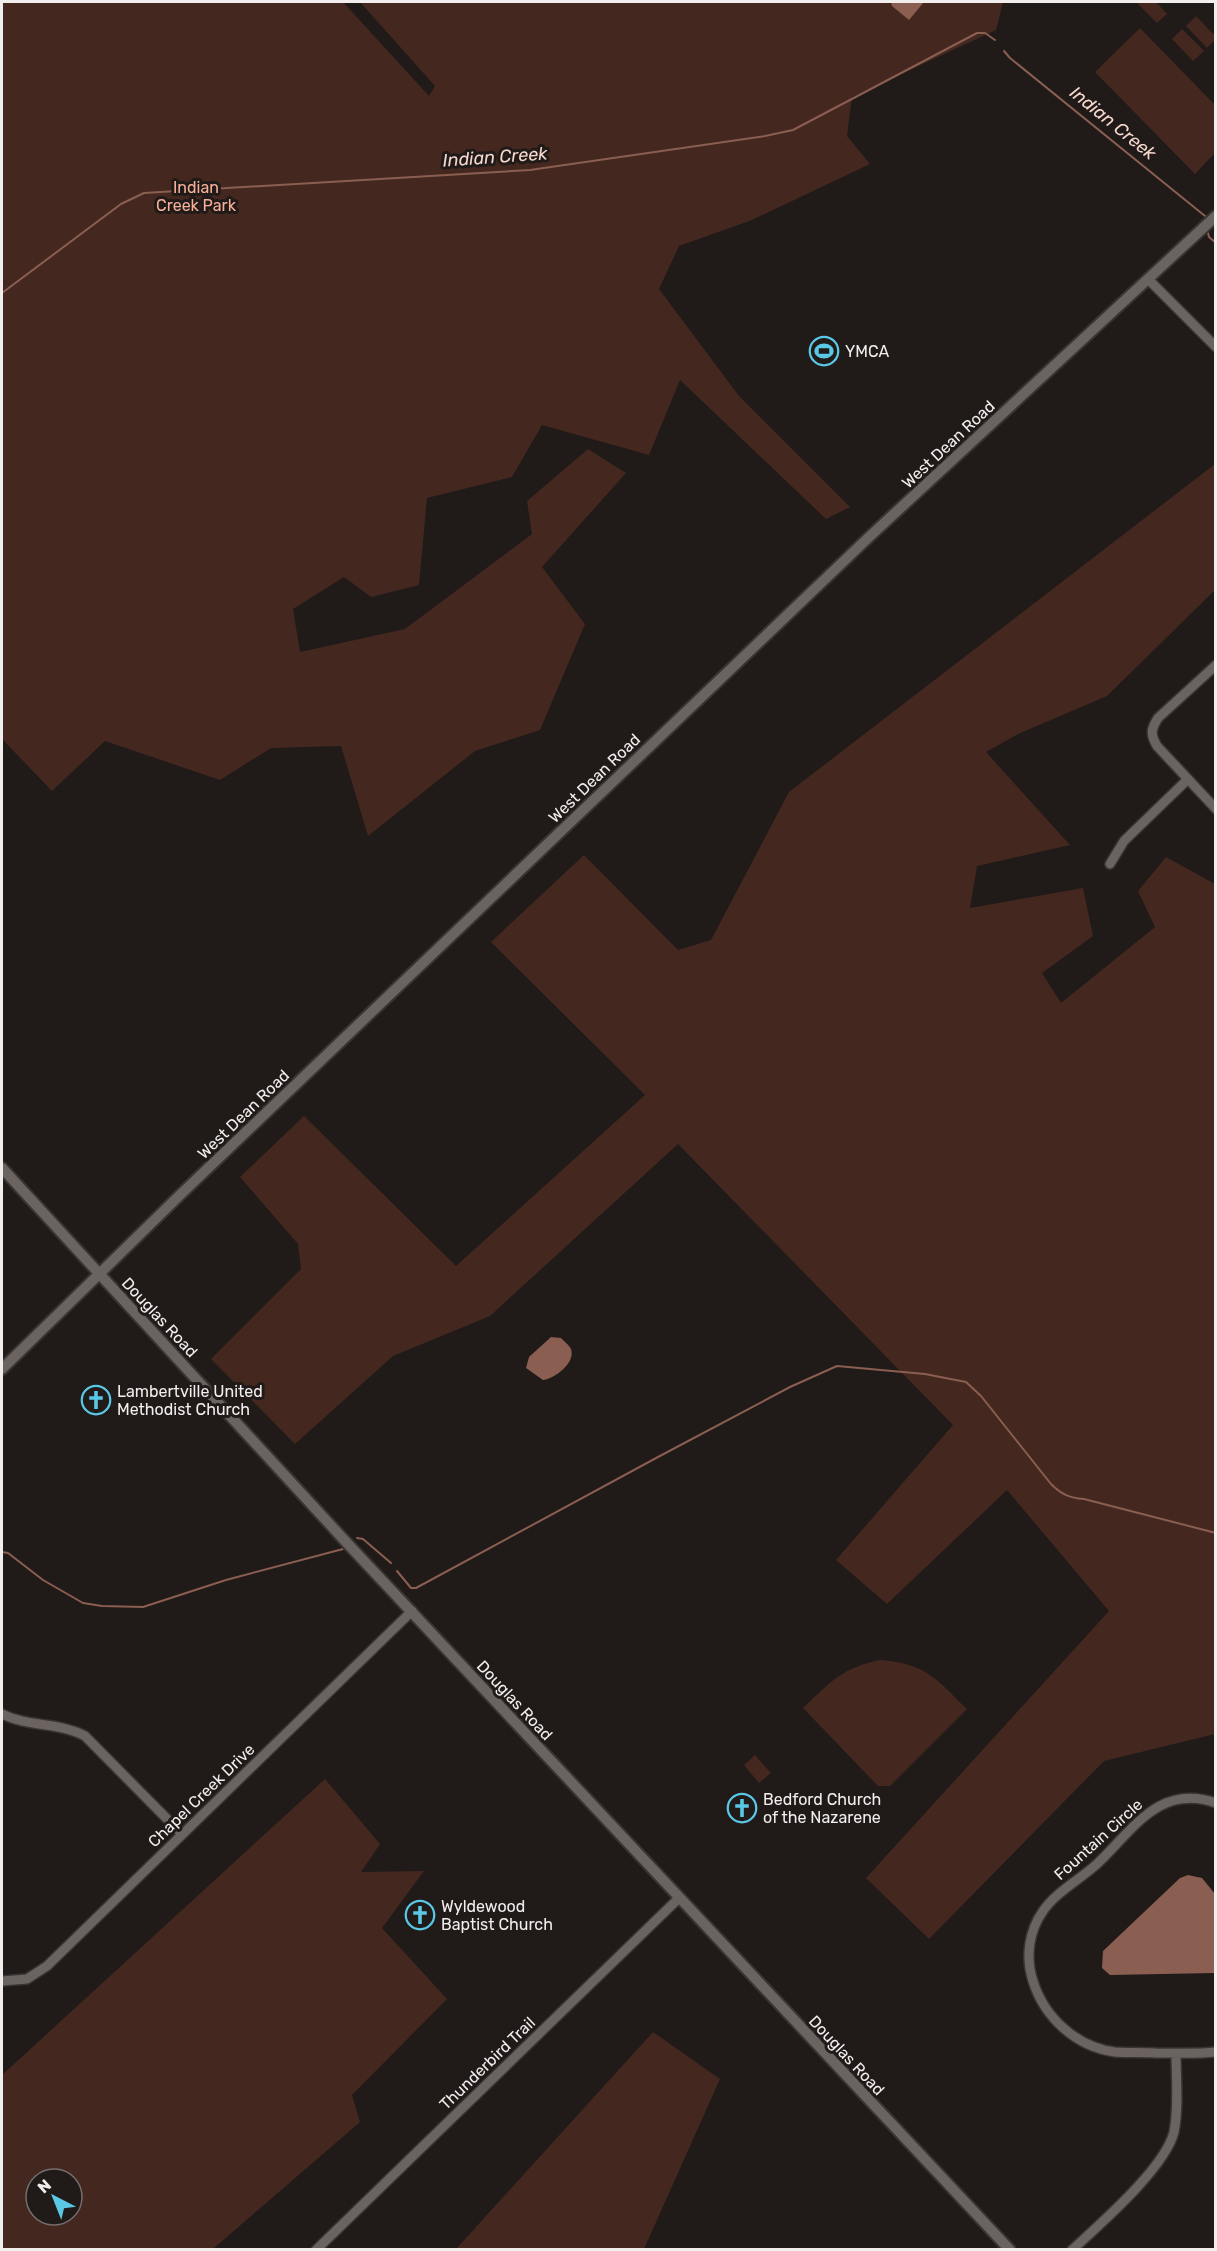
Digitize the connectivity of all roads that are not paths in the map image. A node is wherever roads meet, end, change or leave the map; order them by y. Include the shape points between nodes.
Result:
1 (1215, 216) edge
2 (1148, 279) junction
3 (1215, 347) edge
4 (1215, 664) edge
5 (1188, 780) junction
6 (1215, 809) edge
7 (1110, 864) dead end
8 (2, 1168) edge
9 (99, 1273) junction
10 (2, 1369) edge
11 (412, 1611) junction
12 (2, 1714) edge
13 (1215, 1803) edge
14 (182, 1834) junction
15 (679, 1898) junction
16 (2, 1981) edge
17 (1215, 2052) edge
18 (1176, 2053) junction
19 (316, 2250) edge
20 (1010, 2250) edge
21 (1072, 2250) edge

1 - 2 street, West Dean Road
2 - 3 street
2 - 9 street, West Dean Road via 859,546
4 - 5 street via 1152,728 1157,746
5 - 6 street
5 - 7 street via 1124,841
8 - 9 street, Douglas Road
9 - 10 street, West Dean Road
9 - 11 street, Douglas Road
11 - 14 street, Chapel Creek Drive
11 - 15 street, Douglas Road
12 - 14 street via 85,1736
13 - 18 street, Fountain Circle via 1181,1799 1146,1813 1099,1862 1046,1908 1030,1942 1029,1963 1035,1988 1048,2012 1065,2030 1088,2044 1115,2052
14 - 16 street, Chapel Creek Drive via 43,1970 21,1981
15 - 19 street, Thunderbird Trail
15 - 20 street, Douglas Road
17 - 18 street, Fountain Circle
18 - 21 street via 1174,2131 1168,2147 1124,2200

